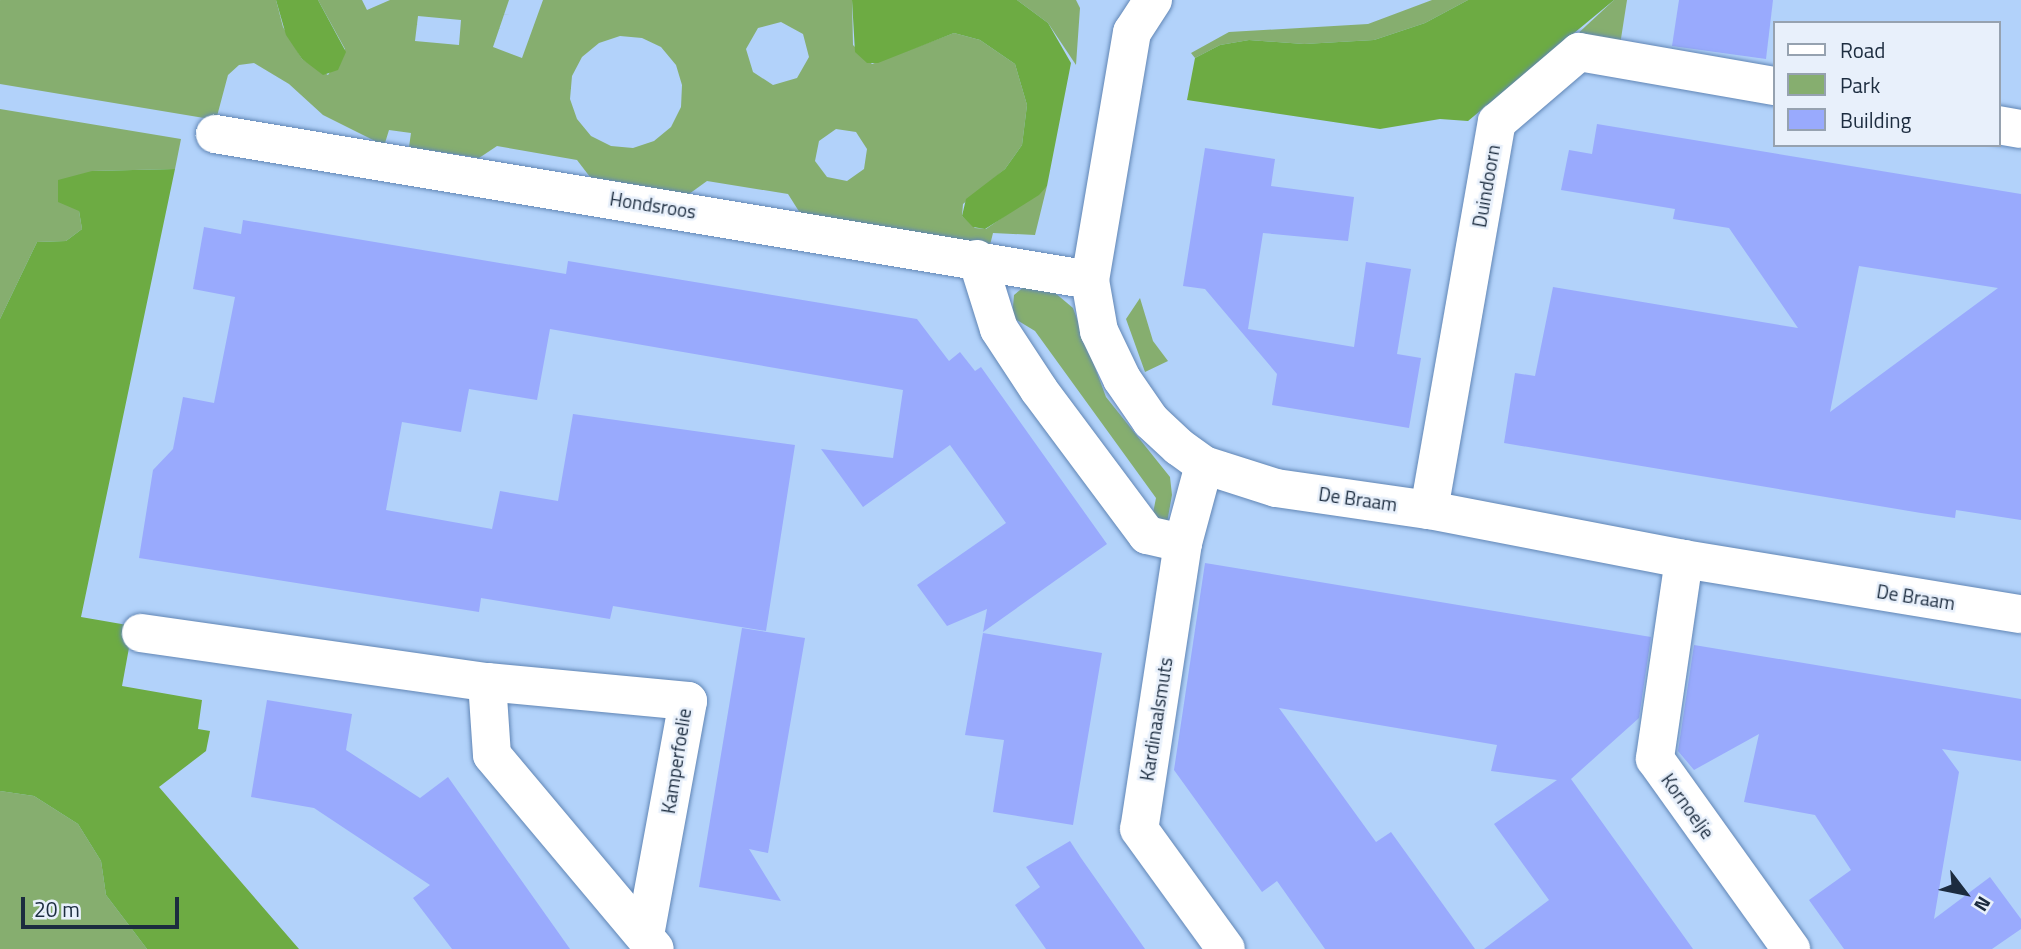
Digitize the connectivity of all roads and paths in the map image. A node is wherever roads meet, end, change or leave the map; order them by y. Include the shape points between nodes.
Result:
1 (1153, 0) edge
2 (1772, 86) edge
3 (2000, 125) edge
4 (2021, 129) edge
5 (215, 134) dead end
6 (977, 259) junction
7 (1090, 280) junction
8 (1204, 465) junction
9 (1429, 510) junction
10 (1183, 543) junction
11 (1684, 559) junction
12 (2021, 614) edge
13 (141, 633) dead end
14 (487, 682) junction
15 (650, 942) edge
16 (1226, 949) edge
17 (1791, 949) edge

1 - 7 street, De Braam via 1132,32
2 - 9 street, Duindoorn via 1579,52 1497,122
3 - 4 street
5 - 6 street, Hondsroos
6 - 7 street, Hondsroos
6 - 10 street via 999,329 1039,390 1147,535
7 - 8 street, De Braam via 1099,331 1122,379 1151,421
8 - 9 street, De Braam via 1276,488
8 - 10 street, Kardinaalsmuts
9 - 11 street, De Braam
10 - 16 street, Kardinaalsmuts via 1139,829
11 - 12 street, De Braam
11 - 17 street, Kornoelje via 1655,760
13 - 14 street, Kamperfoelie
14 - 15 street, Kamperfoelie via 492,755
14 - 15 street, Kamperfoelie via 688,701

